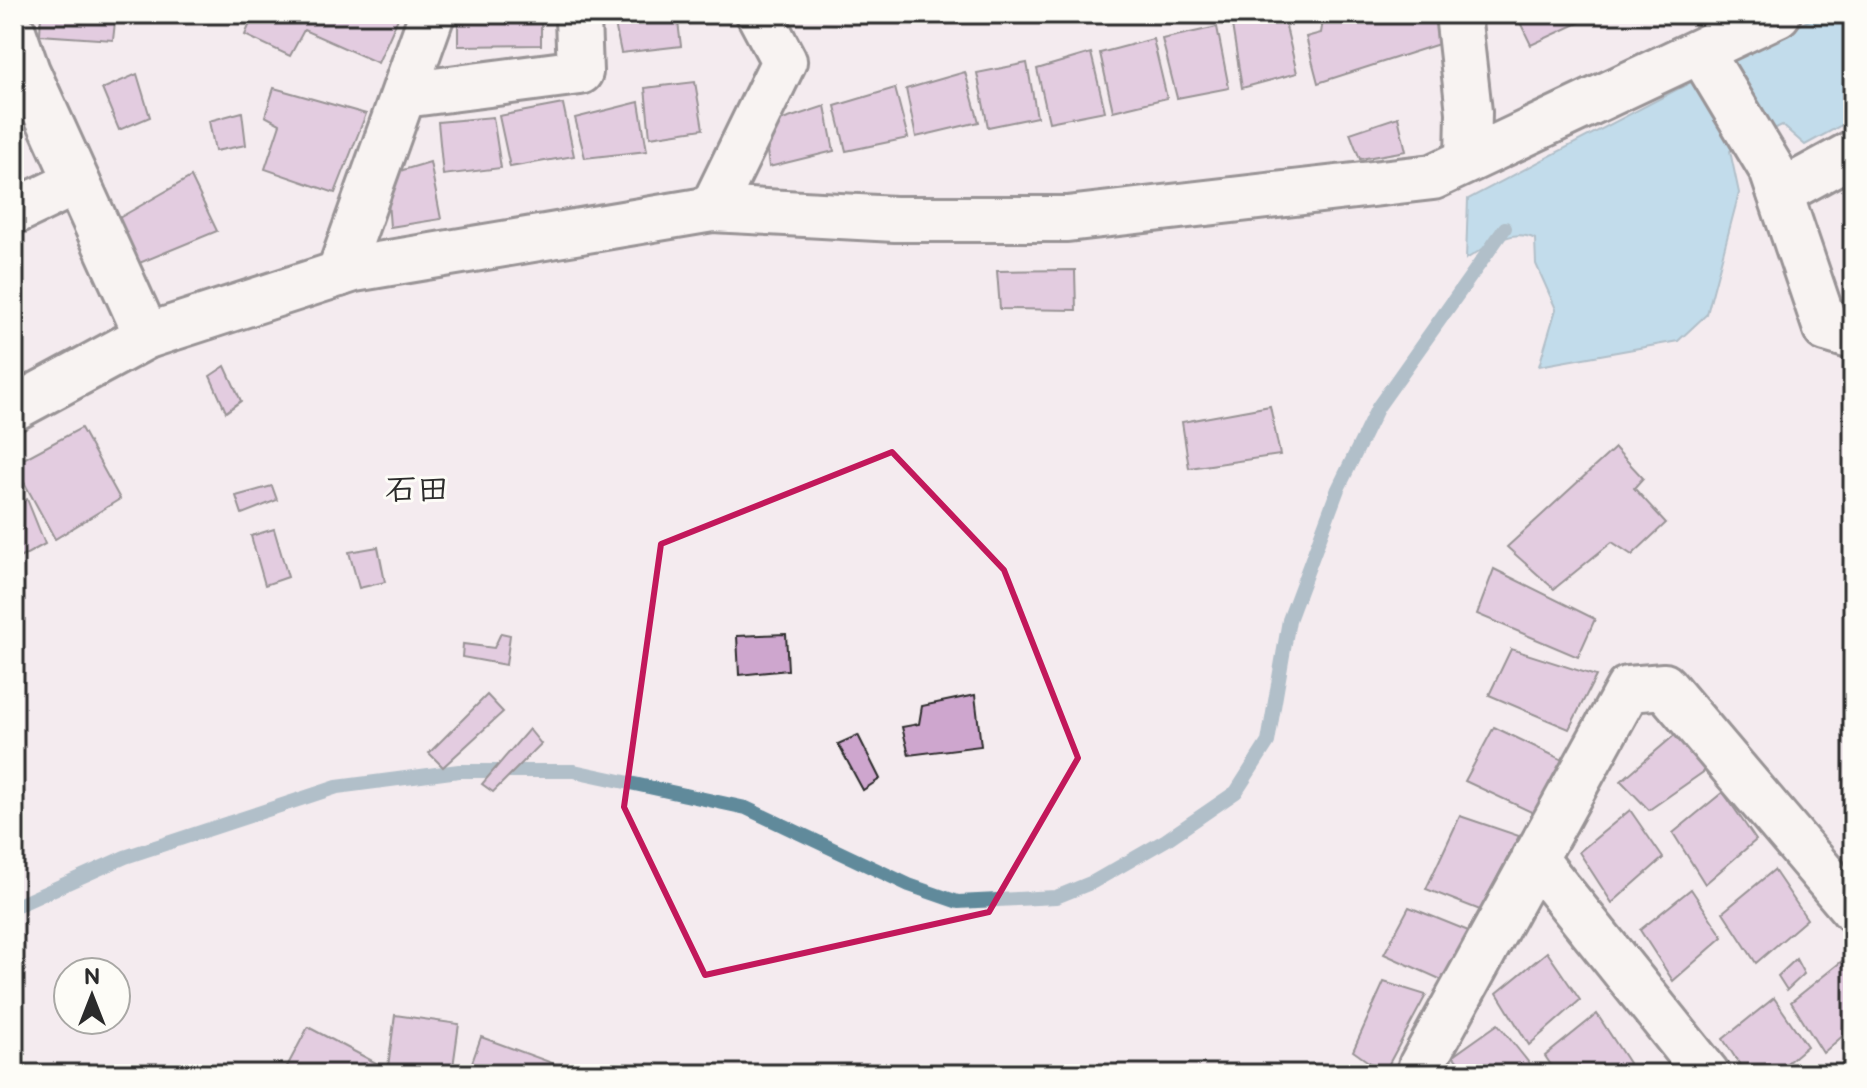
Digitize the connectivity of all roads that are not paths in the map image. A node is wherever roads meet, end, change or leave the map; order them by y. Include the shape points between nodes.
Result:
1 (432, 14) edge
2 (759, 14) edge
3 (1458, 14) edge
4 (1773, 16) edge
5 (578, 19) dead end
6 (14, 34) edge
7 (1705, 60) junction
8 (404, 95) junction
9 (1853, 153) edge
10 (1468, 159) junction
11 (77, 182) junction
12 (1776, 182) junction
13 (712, 209) junction
14 (14, 212) edge
15 (339, 274) junction
16 (147, 336) junction
17 (1853, 337) edge
18 (14, 408) edge
19 (1534, 858) junction
20 (1853, 909) edge
21 (1419, 1071) edge
22 (1707, 1074) edge

1 - 8 street
2 - 13 street via 784,61
3 - 10 street via 1469,112
4 - 7 street
5 - 8 street via 580,72
6 - 11 street
7 - 10 street
7 - 12 street
8 - 15 street
9 - 12 street
10 - 13 street via 1433,177 1067,219 895,219
11 - 14 street
11 - 16 street
12 - 17 street via 1826,329
13 - 15 street
15 - 16 street
16 - 18 street
19 - 20 street via 1628,689 1664,686
19 - 21 street
19 - 22 street

